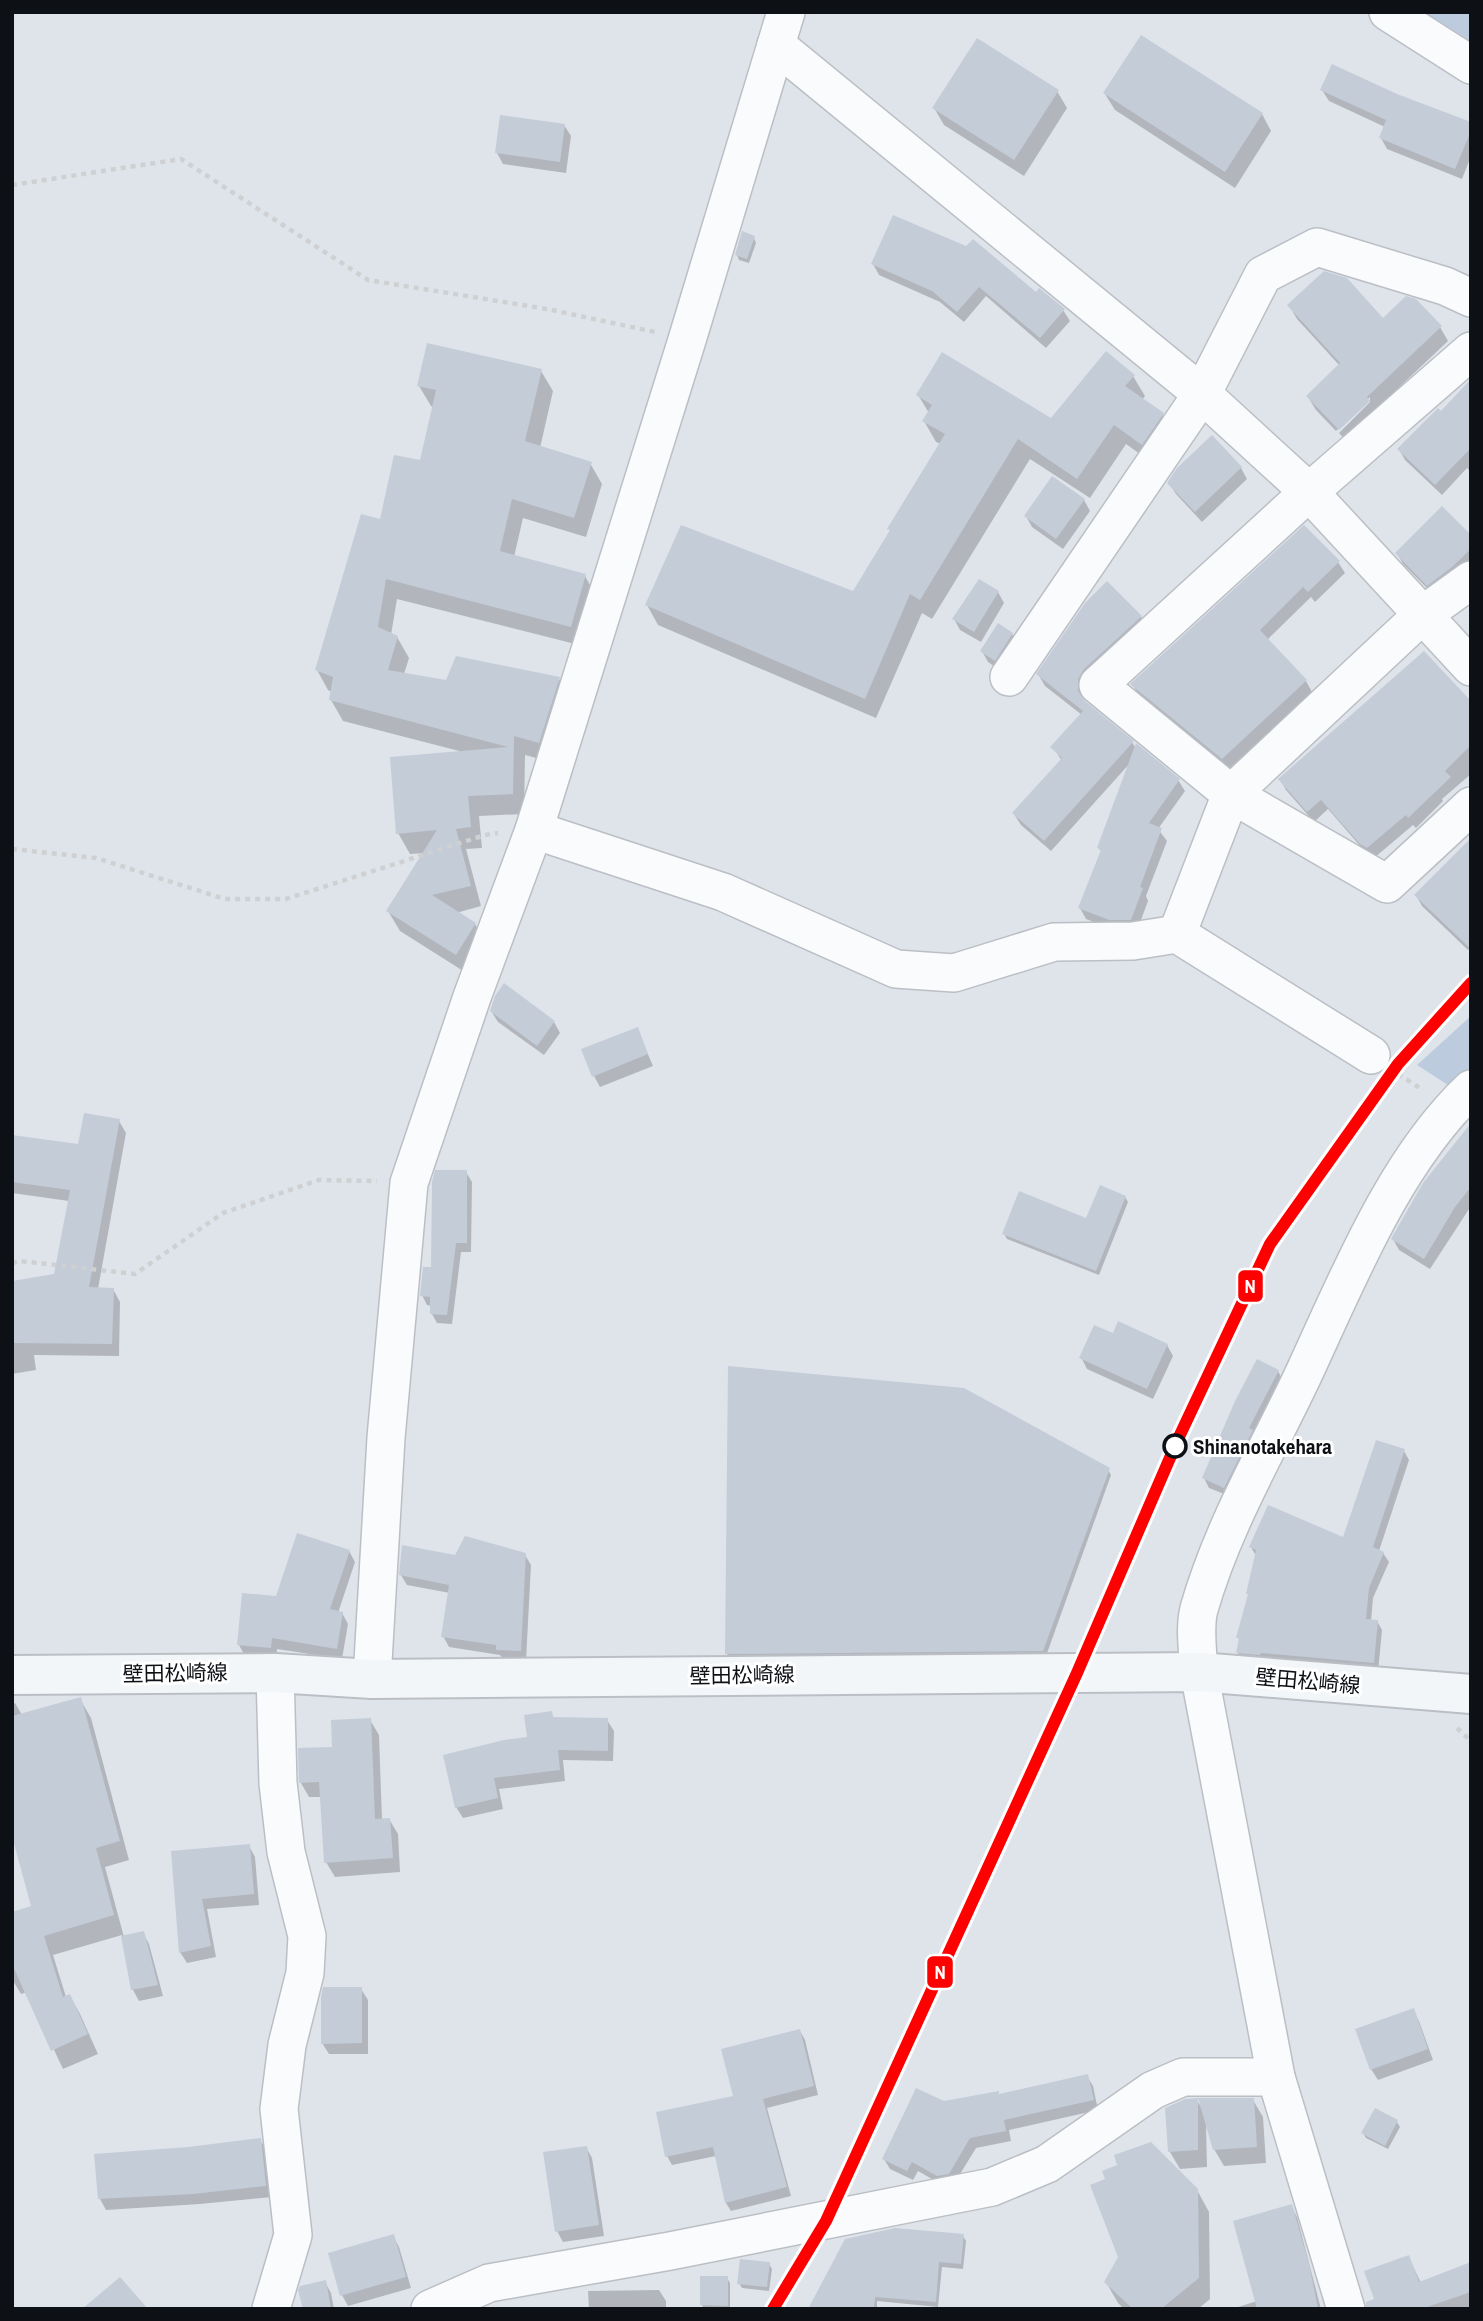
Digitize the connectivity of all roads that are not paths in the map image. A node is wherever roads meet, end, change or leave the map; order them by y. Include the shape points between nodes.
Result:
1 (1388, 12) edge
2 (781, 28) edge
3 (1471, 65) edge
4 (1471, 298) edge
5 (1471, 351) edge
6 (1202, 394) junction
7 (1309, 492) junction
8 (1471, 580) edge
9 (1421, 616) junction
10 (1471, 667) edge
11 (1009, 677) dead end
12 (1231, 794) junction
13 (1471, 806) edge
14 (534, 830) junction
15 (1177, 934) junction
16 (1371, 1055) road end
17 (1463, 1101) edge
18 (1199, 1672) junction
19 (275, 1673) junction
20 (12, 1675) edge
21 (372, 1679) junction
22 (1471, 1694) edge
23 (1276, 2077) junction
24 (271, 2309) edge
25 (430, 2309) edge
26 (1346, 2309) edge

1 - 3 street
2 - 6 street
2 - 14 street
4 - 6 street via 1317,247 1263,275
5 - 7 street
6 - 7 street
6 - 11 street
7 - 9 street
7 - 12 street via 1098,685
8 - 9 street
9 - 10 street
9 - 12 street
12 - 13 street via 1387,884
12 - 15 street
14 - 15 street via 723,892 896,969 954,973 1054,942 1133,941
14 - 21 street via 409,1183 386,1438
15 - 16 street
17 - 18 street via 1411,1163 1349,1271 1223,1540 1198,1612
18 - 21 main road, 壁田松崎線
18 - 22 main road, 壁田松崎線
18 - 23 street
19 - 20 main road, 壁田松崎線
19 - 21 main road, 壁田松崎線
19 - 24 street via 278,1783 285,1842 307,1936 305,1973 287,2045 279,2109 293,2235
23 - 25 street via 1183,2077 1153,2090 1047,2164 992,2187 489,2283
23 - 26 street

